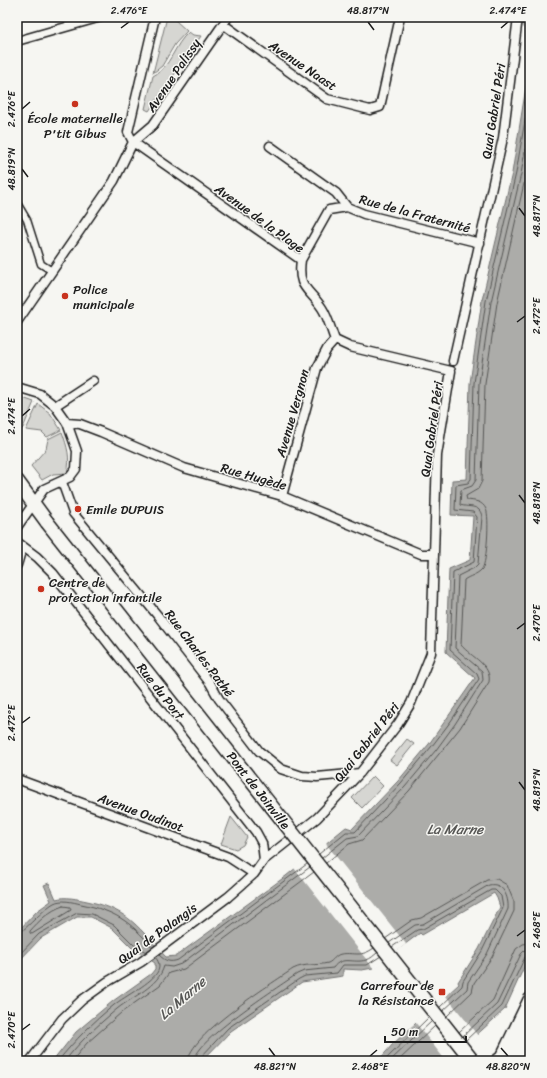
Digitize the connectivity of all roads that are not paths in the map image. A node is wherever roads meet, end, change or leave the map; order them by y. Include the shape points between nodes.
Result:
1 (101, 17) edge
2 (155, 17) edge
3 (228, 17) edge
4 (400, 17) edge
5 (518, 17) edge
6 (223, 24) junction
7 (17, 41) edge
8 (133, 142) junction
9 (270, 146) dead end
10 (17, 203) edge
11 (347, 207) junction
12 (480, 243) junction
13 (301, 260) junction
14 (52, 271) junction
15 (17, 322) edge
16 (335, 340) junction
17 (453, 361) joint
18 (451, 371) junction
19 (93, 381) dead end
20 (17, 387) edge
21 (55, 406) junction
22 (67, 423) junction
23 (17, 481) edge
24 (62, 482) junction
25 (282, 496) junction
26 (34, 504) junction
27 (17, 527) edge
28 (20, 545) edge
29 (434, 554) junction
30 (17, 565) edge
31 (360, 773) junction
32 (17, 780) edge
33 (284, 845) joint
34 (264, 860) junction
35 (254, 874) junction
36 (530, 1000) edge
37 (530, 1028) edge
38 (472, 1060) edge
39 (30, 1061) edge
40 (498, 1061) edge
41 (515, 1061) edge

1 - 7 street
2 - 8 street via 128,132
3 - 6 street, Avenue Palissy
4 - 6 street, Avenue Naast via 380,106 370,110 327,99
5 - 12 street, Quai Gabriel Péri via 503,138
6 - 8 street, Avenue Palissy via 153,125
8 - 13 street, Avenue de la Plage
8 - 14 street via 114,181
9 - 11 street via 336,193
10 - 14 street via 27,220 41,264
11 - 12 street, Rue de la Fraternité via 364,214
11 - 13 street, Rue de la Fraternité via 329,210
12 - 17 street, Quai Gabriel Péri via 460,321
13 - 16 street, Avenue de la Plage via 299,273 304,288 323,309
14 - 15 street
16 - 18 street via 350,347
16 - 25 street, Avenue Vergnon via 317,368
17 - 18 street, Quai Gabriel Péri
18 - 29 street, Quai Gabriel Péri via 436,455
19 - 21 street
20 - 21 street via 40,394
21 - 22 street
22 - 24 street via 77,452 76,469
22 - 25 street, Rue Hugède via 80,424 101,432 184,468
23 - 26 main road, Pont de Joinville
24 - 26 street via 44,489
24 - 31 street, Rue Charles Pathé via 73,513 143,597 259,751 281,769 302,776
25 - 29 street, Rue Hugède via 421,554
26 - 27 street
26 - 38 main road, Pont de Joinville, bridge
28 - 30 street
28 - 34 street, Rue du Port via 53,573 251,826 262,843
29 - 31 street, Quai Gabriel Péri via 431,653 413,699
31 - 33 street, Quai Gabriel Péri via 317,818
32 - 35 street, Avenue Oudinot via 228,857
33 - 34 street, Quai de Polangis
34 - 35 street, Quai de Polangis
35 - 39 street, Quai de Polangis via 141,962 82,1000 62,1019
36 - 40 main road via 502,1058
37 - 41 main road

